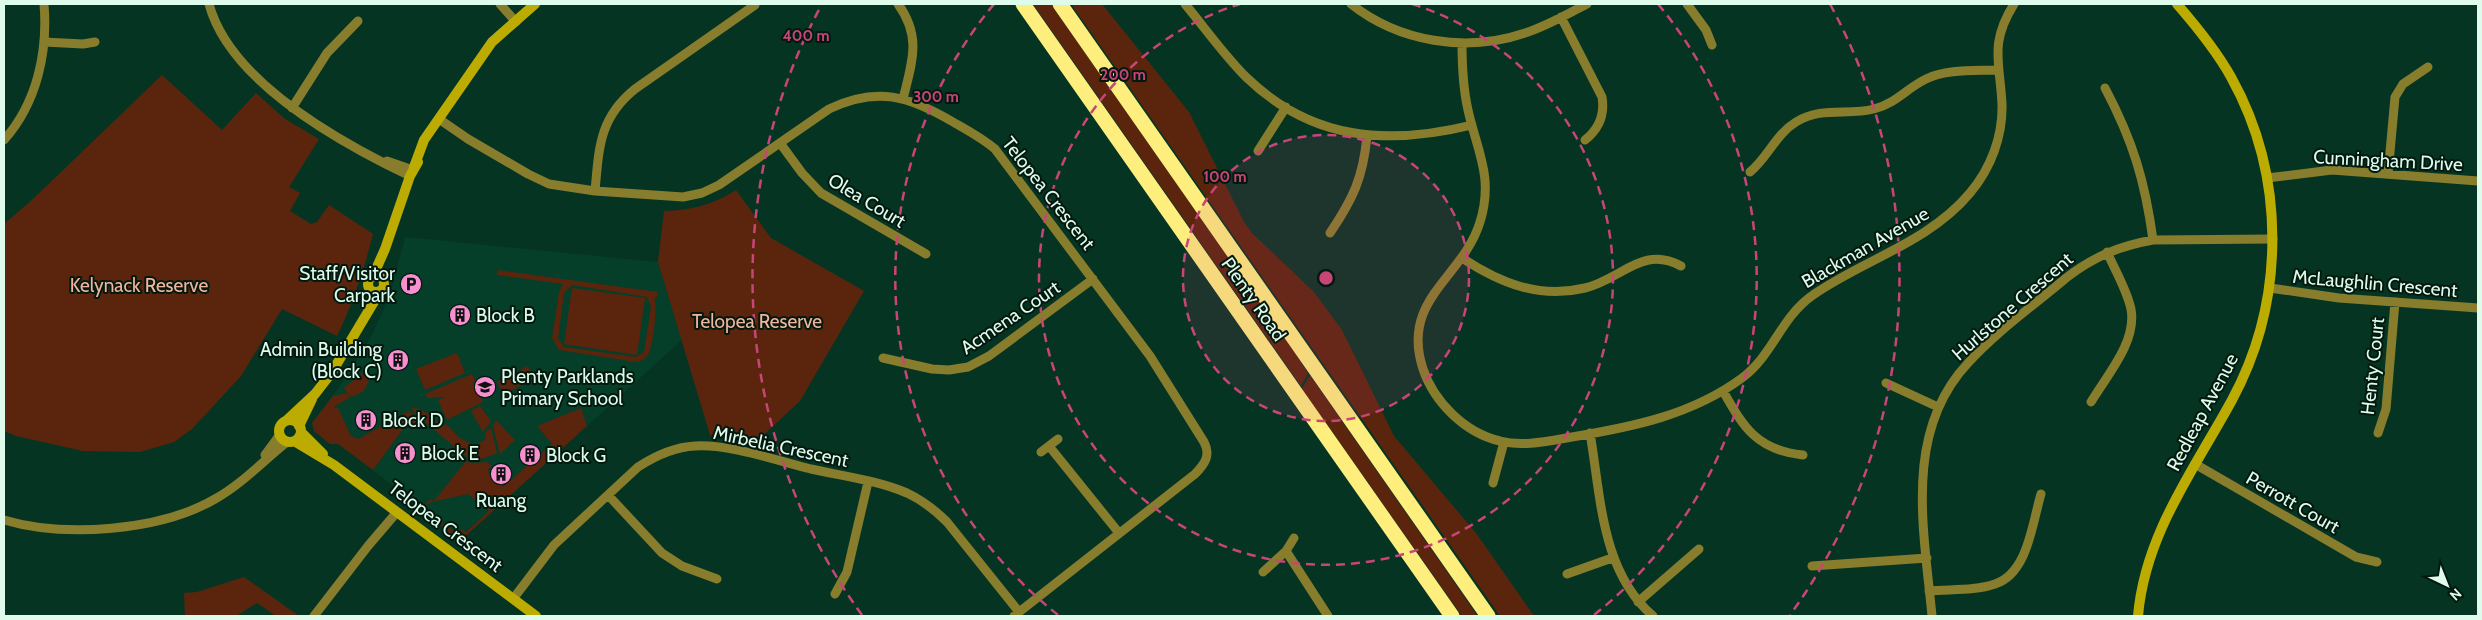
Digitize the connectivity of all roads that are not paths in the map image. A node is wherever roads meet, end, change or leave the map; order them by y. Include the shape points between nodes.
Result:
1 (44, 4) edge
2 (209, 4) edge
3 (500, 4) edge
4 (505, 4) edge
5 (535, 4) edge
6 (898, 4) edge
7 (1023, 4) edge
8 (1060, 4) edge
9 (1185, 4) edge
10 (1351, 4) edge
11 (1587, 4) edge
12 (1687, 4) edge
13 (2014, 4) edge
14 (2177, 4) edge
15 (754, 5) edge
16 (1561, 17) junction
17 (358, 21) dead end
18 (517, 21) junction
19 (44, 42) junction
20 (94, 42) dead end
21 (1462, 43) junction
22 (1712, 45) dead end
23 (2428, 67) dead end
24 (1997, 70) junction
25 (2105, 88) dead end
26 (903, 99) junction
27 (1286, 107) junction
28 (292, 108) junction
29 (437, 122) junction
30 (1472, 125) junction
31 (1367, 136) junction
32 (4, 140) edge
33 (1585, 140) dead end
34 (780, 143) junction
35 (1258, 151) dead end
36 (412, 171) junction
37 (1750, 172) dead end
38 (2388, 174) junction
39 (2267, 178) junction
40 (2478, 181) edge
41 (595, 191) junction
42 (1330, 233) dead end
43 (2273, 239) junction
44 (2153, 240) junction
45 (385, 249) junction
46 (2107, 252) junction
47 (926, 254) dead end
48 (1462, 258) junction
49 (1681, 266) dead end
50 (373, 276) junction
51 (1093, 279) junction
52 (383, 286) junction
53 (369, 288) junction
54 (2270, 288) junction
55 (2395, 302) junction
56 (2478, 308) edge
57 (366, 312) junction
58 (883, 358) dead end
59 (1886, 383) dead end
60 (1722, 391) junction
61 (315, 394) junction
62 (2092, 402) dead end
63 (1938, 408) junction
64 (286, 421) junction
65 (300, 429) junction
66 (2378, 433) dead end
67 (1590, 434) junction
68 (1058, 439) dead end
69 (287, 440) junction
70 (1504, 442) junction
71 (1049, 446) junction
72 (1041, 452) dead end
73 (1803, 455) dead end
74 (2195, 464) junction
75 (334, 465) junction
76 (868, 482) junction
77 (1493, 483) dead end
78 (2041, 494) dead end
79 (608, 495) junction
80 (394, 510) junction
81 (4, 520) edge
82 (1119, 533) junction
83 (1294, 538) dead end
84 (1699, 549) dead end
85 (1286, 551) junction
86 (1612, 558) junction
87 (1927, 558) junction
88 (2377, 562) dead end
89 (1812, 566) dead end
90 (1263, 572) dead end
91 (1567, 574) dead end
92 (717, 579) dead end
93 (1929, 591) junction
94 (835, 594) dead end
95 (513, 599) junction
96 (1638, 602) junction
97 (1016, 614) edge
98 (318, 615) edge
99 (536, 616) edge
100 (1328, 616) edge
101 (1452, 616) edge
102 (1488, 616) edge
103 (1653, 616) edge
104 (1932, 616) edge
105 (2138, 616) edge

1 - 19 street
2 - 28 street via 216,24 243,64
3 - 18 street
4 - 18 street
5 - 18 street
6 - 26 street via 911,26 914,41 913,60
7 - 101 highway, Plenty Road
8 - 102 highway, Plenty Road
9 - 27 street via 1245,76
10 - 21 street via 1369,17 1406,34
11 - 16 street
12 - 22 street via 1706,30
13 - 24 street, Blackman Avenue via 2001,32
14 - 39 street, Redleap Avenue via 2212,45 2235,85 2255,131
15 - 41 street via 620,102 603,132
16 - 21 street via 1511,38
16 - 33 street via 1604,106 1600,122
17 - 28 street via 327,53
18 - 29 street via 482,58
19 - 20 street
19 - 32 street via 39,74 29,101
21 - 30 street, Blackman Avenue via 1464,86
23 - 38 street via 2403,84 2395,97
24 - 37 street via 1936,75 1876,109 1807,116 1786,130
24 - 60 street, Blackman Avenue via 2002,104 1997,144 1987,167 1966,197 1946,218 1916,239 1808,298 1790,315 1754,367
25 - 44 street via 2134,149
26 - 34 street, Telopea Crescent via 880,95 849,100 829,109
26 - 51 street, Telopea Crescent via 937,112 995,149
27 - 31 street via 1323,126
27 - 35 street
28 - 36 street via 347,142
29 - 36 street via 430,142
29 - 41 street, Telopea Crescent via 539,180
30 - 31 street via 1423,136
30 - 48 street, Blackman Avenue via 1483,158 1486,190 1481,222
31 - 42 street via 1365,163 1359,183
34 - 41 street, Telopea Crescent via 719,186 692,196 660,197
34 - 47 street, Olea Court via 821,193
36 - 45 street
38 - 39 street, Cunningham Drive via 2332,170
38 - 40 street, Cunningham Drive
39 - 43 street, Redleap Avenue
43 - 44 street, Hurlstone Crescent
43 - 54 street, Redleap Avenue
44 - 46 street, Hurlstone Crescent
45 - 50 street
45 - 52 street
46 - 62 street via 2128,300 2132,326 2127,341
46 - 63 street, Hurlstone Crescent via 2074,272 1978,352 1957,376
48 - 49 street via 1501,281 1542,291 1587,287 1652,258 1666,258
48 - 70 street, Blackman Avenue via 1440,283 1427,305 1420,329 1420,356 1434,391 1454,416 1473,431
50 - 52 street via 381,276
50 - 53 street via 368,281
51 - 58 street, Acmena Court via 989,356 968,367 932,369
51 - 82 street, Telopea Crescent via 1155,364 1208,452 1200,469
52 - 53 street via 376,292
52 - 57 street
53 - 57 street
54 - 55 street, McLaughlin Crescent
54 - 74 street, Redleap Avenue via 2258,337 2242,380
55 - 56 street, McLaughlin Crescent
55 - 66 street, Henty Court via 2386,409
57 - 61 street via 342,357
59 - 63 street
60 - 67 street, Blackman Avenue via 1669,416
60 - 73 street via 1744,427 1757,439 1781,452
61 - 64 street
61 - 65 street
63 - 87 street, Hurlstone Crescent via 1922,466
64 - 65 street via 293,420
64 - 69 street via 280,425
65 - 69 street
65 - 75 street, Telopea Crescent
67 - 70 street, Blackman Avenue via 1527,444
67 - 86 street
68 - 71 street
69 - 75 street, Telopea Crescent
69 - 81 street via 217,498 181,516 154,523 57,530
70 - 77 street
71 - 72 street
71 - 82 street
74 - 88 street, Perrott Court via 2356,557
74 - 105 street, Redleap Avenue via 2154,543 2143,580
75 - 80 street, Telopea Crescent
76 - 79 street, Mirbelia Crescent via 730,450 695,446 672,450 638,467
76 - 94 street via 847,572
76 - 97 street, Mirbelia Crescent via 906,493 940,515
78 - 93 street via 2025,551 2008,577 1984,587
79 - 92 street via 673,561
79 - 95 street, Mirbelia Crescent via 554,545
80 - 95 street, Telopea Crescent
80 - 98 street
82 - 97 street, Telopea Crescent
83 - 85 street
84 - 96 street
85 - 90 street
85 - 100 street
86 - 91 street
86 - 96 street
87 - 89 street
87 - 93 street, Hurlstone Crescent
93 - 104 street, Hurlstone Crescent
95 - 99 street, Telopea Crescent
96 - 103 street

